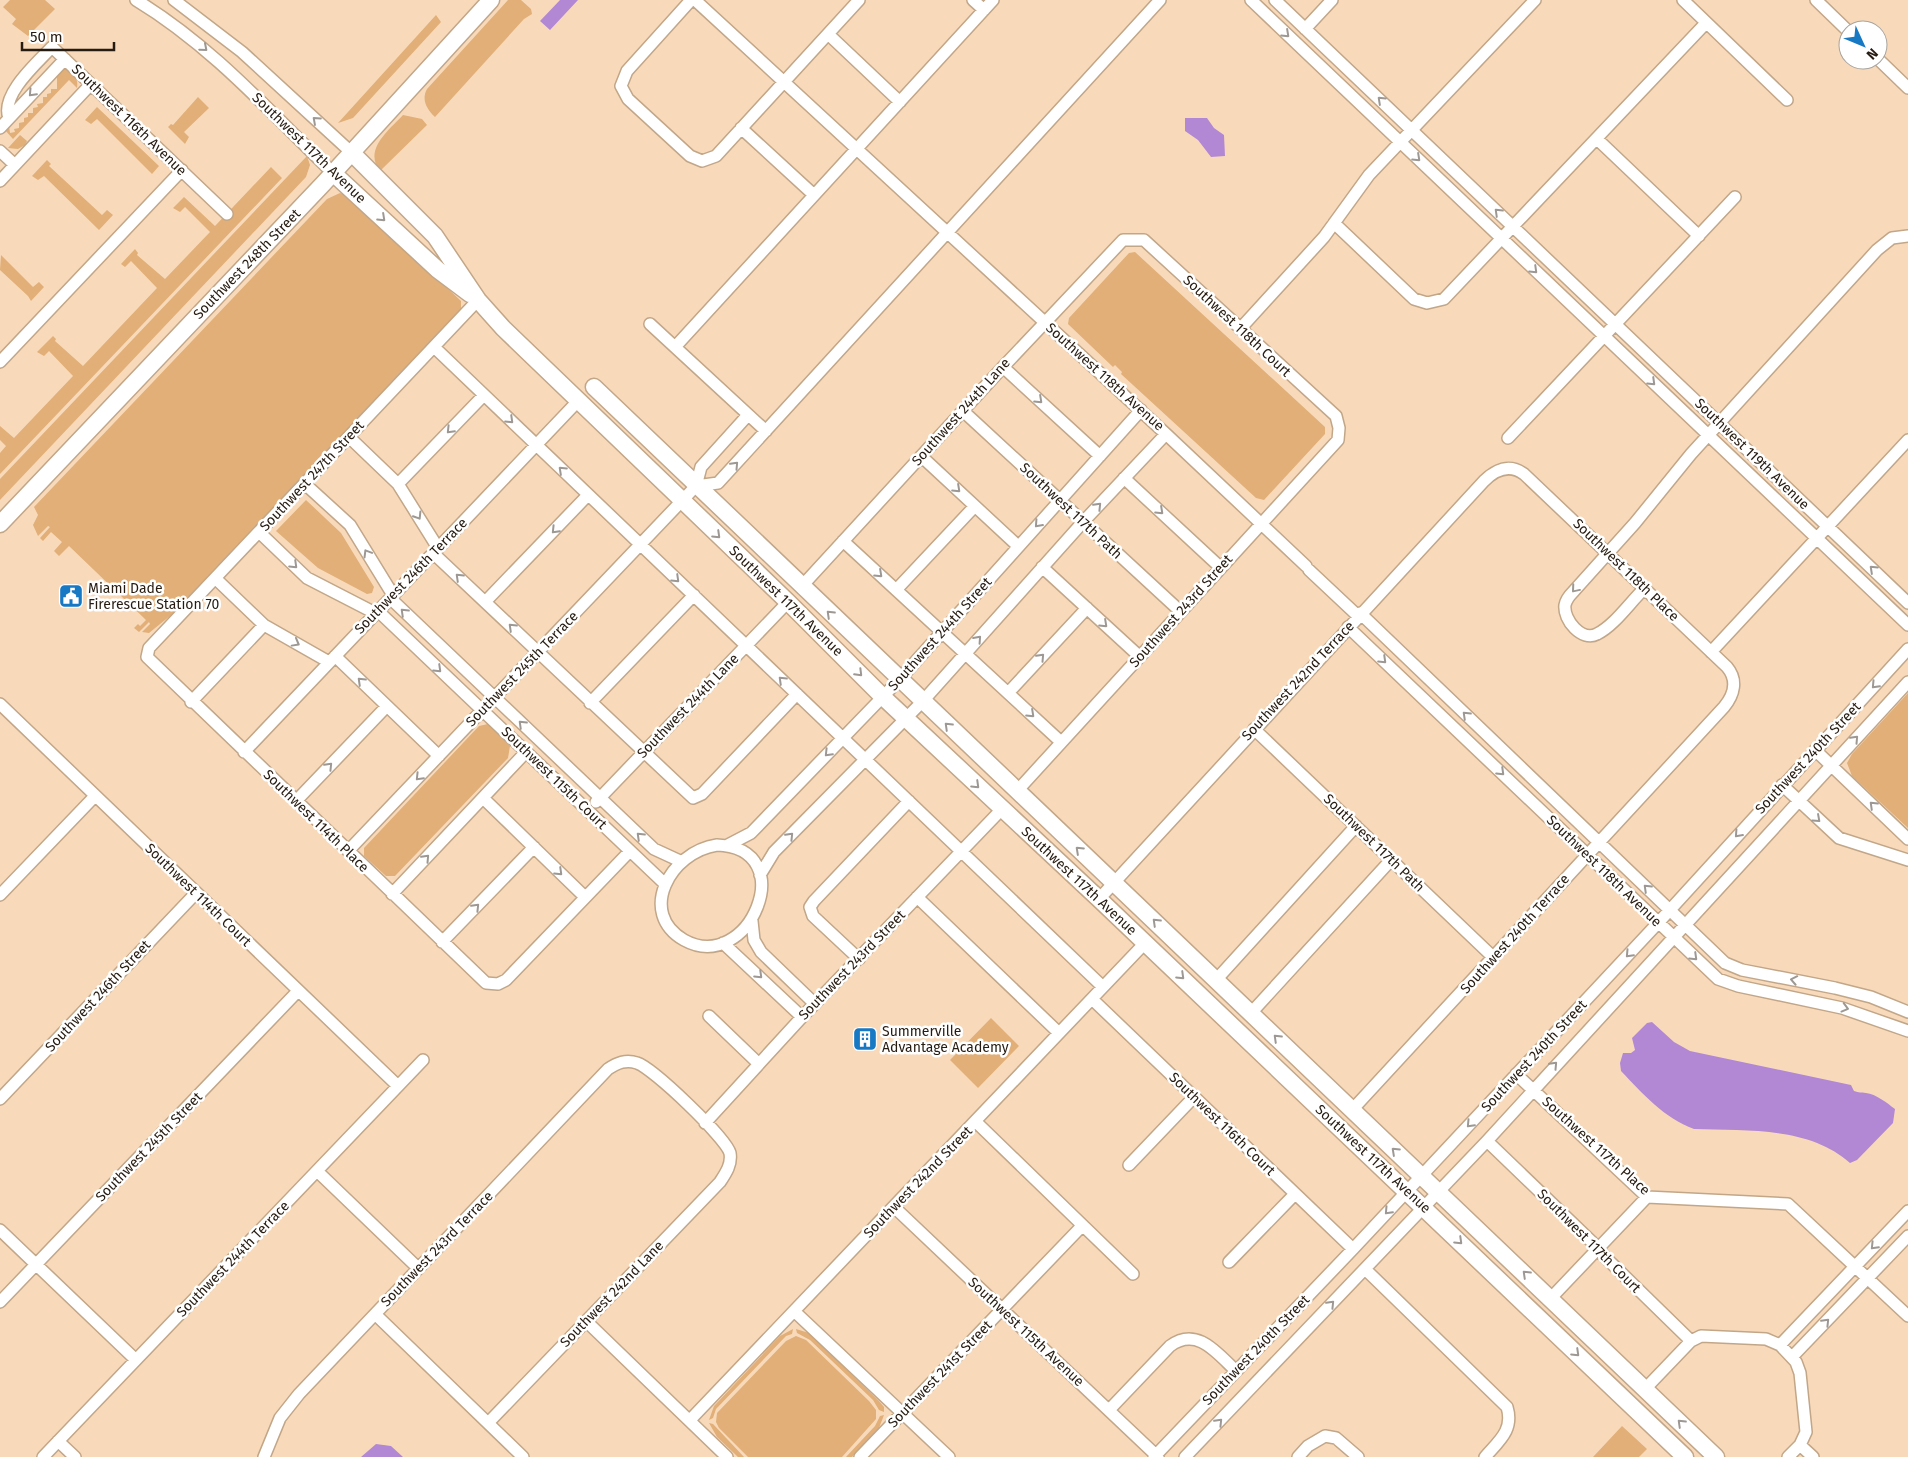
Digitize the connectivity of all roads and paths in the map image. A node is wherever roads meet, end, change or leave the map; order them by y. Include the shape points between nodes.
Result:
1 (136, 0) edge
2 (174, 0) edge
3 (491, 0) edge
4 (691, 0) edge
5 (695, 0) edge
6 (859, 0) edge
7 (973, 0) edge
8 (994, 0) edge
9 (1160, 0) edge
10 (1251, 0) edge
11 (1275, 0) edge
12 (1332, 0) edge
13 (1535, 0) edge
14 (1682, 0) edge
15 (1816, 0) edge
16 (984, 10) junction
17 (1838, 21) edge
18 (1706, 22) junction
19 (1305, 29) junction
20 (828, 34) junction
21 (65, 59) junction
22 (1888, 69) edge
23 (784, 81) junction
24 (91, 84) junction
25 (1908, 88) edge
26 (1787, 100) dead end
27 (900, 102) junction
28 (8, 118) junction
29 (0, 128) edge
30 (742, 128) junction
31 (1412, 129) junction
32 (1597, 139) junction
33 (1400, 142) junction
34 (856, 149) junction
35 (0, 151) edge
36 (352, 153) junction
37 (15, 165) junction
38 (182, 170) junction
39 (333, 173) junction
40 (0, 181) edge
41 (814, 195) junction
42 (1735, 197) dead end
43 (227, 214) dead end
44 (1334, 224) junction
45 (1513, 226) junction
46 (947, 234) junction
47 (1699, 236) junction
48 (1908, 236) edge
49 (1502, 238) junction
50 (1123, 240) joint
51 (478, 300) junction
52 (1044, 322) junction
53 (1615, 323) junction
54 (650, 324) dead end
55 (1240, 329) junction
56 (1603, 335) junction
57 (434, 347) junction
58 (675, 347) junction
59 (0, 362) edge
60 (1003, 366) junction
61 (594, 387) dead end
62 (484, 395) junction
63 (578, 401) junction
64 (1141, 410) junction
65 (963, 411) junction
66 (748, 415) junction
67 (1719, 423) junction
68 (1339, 428) joint
69 (766, 431) junction
70 (1166, 434) junction
71 (1708, 435) junction
72 (349, 437) junction
73 (1508, 438) dead end
74 (1908, 440) edge
75 (536, 445) junction
76 (921, 456) junction
77 (1100, 456) junction
78 (1502, 469) joint
79 (1124, 478) junction
80 (305, 484) junction
81 (398, 484) junction
82 (696, 486) junction
83 (588, 495) junction
84 (1060, 500) junction
85 (682, 501) junction
86 (974, 506) junction
87 (1083, 522) junction
88 (1261, 522) junction
89 (0, 524) edge
90 (1827, 526) junction
91 (259, 532) junction
92 (1816, 538) junction
93 (844, 541) junction
94 (641, 545) junction
95 (1018, 546) junction
96 (436, 550) junction
97 (1608, 553) junction
98 (1042, 567) junction
99 (1220, 568) junction
100 (215, 578) junction
101 (802, 586) junction
102 (1645, 588) junction
103 (896, 590) junction
104 (694, 595) junction
105 (391, 596) junction
106 (485, 602) junction
107 (788, 602) junction
108 (1908, 602) edge
109 (1087, 608) junction
110 (1180, 611) junction
111 (377, 612) junction
112 (1359, 615) junction
113 (264, 625) junction
114 (1908, 625) edge
115 (1348, 627) junction
116 (939, 630) junction
117 (746, 645) junction
118 (1908, 649) edge
119 (538, 652) junction
120 (1711, 652) junction
121 (147, 654) joint
122 (967, 655) junction
123 (1139, 656) junction
124 (332, 659) junction
125 (899, 680) junction
126 (1908, 682) edge
127 (1734, 689) joint
128 (1008, 693) junction
129 (797, 694) junction
130 (883, 697) junction
131 (495, 698) junction
132 (191, 702) junction
133 (922, 702) junction
134 (590, 703) junction
135 (0, 704) edge
136 (387, 706) junction
137 (480, 713) junction
138 (906, 718) junction
139 (1254, 729) junction
140 (843, 738) junction
141 (1061, 742) junction
142 (1815, 750) junction
143 (244, 752) junction
144 (526, 752) junction
145 (643, 753) junction
146 (439, 756) junction
147 (864, 758) junction
148 (1831, 765) junction
149 (1782, 785) junction
150 (1016, 792) junction
151 (95, 796) junction
152 (483, 798) junction
153 (600, 798) junction
154 (1798, 801) junction
155 (296, 802) junction
156 (909, 802) junction
157 (1002, 809) junction
158 (588, 811) junction
159 (1356, 826) junction
160 (1906, 837) edge
161 (1599, 842) junction
162 (728, 845) junction
163 (534, 847) junction
164 (348, 851) junction
165 (630, 851) junction
166 (961, 851) junction
167 (1587, 855) junction
168 (1902, 858) edge
169 (1392, 860) junction
170 (680, 862) junction
171 (760, 875) junction
172 (1115, 883) junction
173 (665, 884) junction
174 (196, 892) junction
175 (392, 894) junction
176 (0, 895) edge
177 (586, 897) junction
178 (918, 897) junction
179 (1099, 899) junction
180 (1670, 911) junction
181 (752, 920) junction
182 (1658, 923) junction
183 (1685, 925) junction
184 (1674, 938) junction
185 (442, 942) junction
186 (723, 943) junction
187 (1145, 943) junction
188 (1493, 957) junction
189 (859, 959) junction
190 (1216, 980) junction
191 (1103, 986) junction
192 (298, 991) junction
193 (1092, 999) junction
194 (815, 1004) junction
195 (1908, 1012) edge
196 (1251, 1013) junction
197 (709, 1016) dead end
198 (802, 1017) junction
199 (1908, 1031) edge
200 (1059, 1033) junction
201 (422, 1060) dead end
202 (759, 1064) junction
203 (1516, 1074) junction
204 (398, 1086) junction
205 (1533, 1088) junction
206 (1194, 1097) junction
207 (0, 1099) edge
208 (1352, 1110) junction
209 (976, 1122) junction
210 (705, 1123) junction
211 (1486, 1141) junction
212 (1129, 1165) dead end
213 (317, 1171) junction
214 (1421, 1176) junction
215 (1407, 1191) junction
216 (1439, 1192) junction
217 (1295, 1194) junction
218 (1647, 1197) junction
219 (894, 1207) junction
220 (1424, 1207) junction
221 (1908, 1211) edge
222 (1082, 1226) junction
223 (0, 1230) edge
224 (1908, 1236) edge
225 (1598, 1248) junction
226 (1353, 1249) junction
227 (1229, 1262) dead end
228 (36, 1264) junction
229 (1855, 1266) junction
230 (418, 1268) junction
231 (1365, 1268) junction
232 (1133, 1274) dead end
233 (1868, 1278) junction
234 (1551, 1298) junction
235 (0, 1302) edge
236 (1002, 1309) junction
237 (794, 1311) junction
238 (375, 1314) junction
239 (1908, 1316) edge
240 (586, 1321) junction
241 (1692, 1341) junction
242 (1780, 1345) junction
243 (1792, 1357) junction
244 (136, 1360) junction
245 (1236, 1371) junction
246 (1646, 1389) junction
247 (1109, 1410) junction
248 (903, 1412) junction
249 (690, 1420) junction
250 (488, 1423) junction
251 (58, 1441) junction
252 (1800, 1445) junction
253 (1156, 1456) edge
254 (43, 1457) edge
255 (75, 1457) edge
256 (264, 1457) edge
257 (523, 1457) edge
258 (727, 1457) edge
259 (860, 1457) edge
260 (949, 1457) edge
261 (1185, 1457) edge
262 (1298, 1457) edge
263 (1358, 1457) edge
264 (1486, 1457) edge
265 (1685, 1457) edge
266 (1716, 1457) edge
267 (1788, 1457) edge
268 (1813, 1457) edge

1 -> 39 street, Southwest 117th Avenue via 189,35 218,60
36 -> 2 street, Southwest 117th Avenue via 242,52
3 - 36 street, Southwest 248th Street
4 - 30 street via 626,71 621,86 628,100 690,156 699,160 716,156
5 - 23 street, Southwest 118th Avenue
6 - 20 street
7 - 16 street
8 - 16 street
9 - 46 street
10 -> 33 street
11 - 19 street, Southwest 119th Avenue
12 - 19 street
13 - 31 street
14 - 18 street
15 - 17 street
16 - 27 street
18 - 26 street
18 - 32 street
31 -> 19 street, Southwest 119th Avenue
20 - 23 street
20 - 27 street
21 - 24 street, Southwest 116th Avenue
21 -> 28 street
21 - 28 street, Southwest 116th Avenue via 52,47 45,54 7,98
22 - 25 street
23 - 30 street
23 - 34 street, Southwest 118th Avenue
24 - 37 street
24 - 38 street, Southwest 116th Avenue
27 - 34 street
28 - 29 street
30 - 41 street
31 - 33 street
45 -> 31 street, Southwest 119th Avenue
32 - 45 street
32 - 47 street
33 - 44 street via 1360,186
33 -> 49 street
34 - 41 street
34 - 46 street, Southwest 118th Avenue
35 - 37 street
36 - 39 street, Southwest 248th Street
36 - 51 street, Southwest 117th Avenue via 432,232
37 - 40 street
38 - 43 street, Southwest 116th Avenue
38 - 59 street
39 -> 51 street, Southwest 117th Avenue via 438,270
39 - 89 street, Southwest 248th Street
41 - 58 street
42 - 47 street
44 - 49 street via 1408,293 1427,303 1448,297
44 - 55 street
45 - 49 street
45 - 53 street, Southwest 119th Avenue
46 - 52 street, Southwest 118th Avenue
46 - 69 street
47 - 53 street
48 - 67 street via 1896,237 1883,244
49 -> 56 street
50 - 52 street, Southwest 244th Lane
50 - 55 street, Southwest 118th Court via 1143,239
51 - 57 street, Southwest 247th Street
51 - 63 street, Southwest 117th Avenue
52 - 60 street, Southwest 244th Lane
52 - 64 street, Southwest 118th Avenue
53 - 56 street
53 - 67 street, Southwest 119th Avenue
54 - 58 street
55 - 68 street, Southwest 118th Court via 1337,417
56 -> 71 street
56 - 73 street
57 - 62 street
57 - 72 street, Southwest 247th Street
58 - 66 street
60 - 65 street, Southwest 244th Lane
60 -> 77 street
61 - 82 street, Southwest 117th Avenue
62 -> 75 street
62 -> 81 street
63 - 75 street, Southwest 246th Terrace
63 - 85 street, Southwest 117th Avenue
64 - 70 street, Southwest 118th Avenue
64 - 77 street, Southwest 244th Street
65 - 76 street, Southwest 244th Lane
65 - 84 street, Southwest 117th Path
66 - 69 street
66 - 82 street via 701,466
67 - 71 street
67 - 90 street, Southwest 119th Avenue
68 - 88 street, Southwest 243rd Street via 1338,440
82 -> 69 street via 718,483
70 - 79 street
70 - 88 street, Southwest 118th Avenue
71 - 92 street
71 - 97 street
72 - 80 street, Southwest 247th Street
72 - 81 street
74 - 90 street
83 -> 75 street
75 - 96 street, Southwest 246th Terrace
76 -> 86 street
76 - 93 street, Southwest 244th Lane
77 - 84 street, Southwest 244th Street
78 - 97 street, Southwest 118th Place via 1524,474
78 - 112 street, Southwest 242nd Terrace via 1484,481
87 -> 79 street
79 -> 99 street
80 - 91 street, Southwest 247th Street
105 -> 80 street, Southwest 115th Court via 350,525
81 -> 96 street
82 - 85 street, Southwest 245th Terrace
82 - 101 street, Southwest 117th Avenue
83 - 94 street
83 -> 106 street
84 - 87 street, Southwest 117th Path
84 -> 95 street, Southwest 244th Street
85 - 94 street, Southwest 245th Terrace
85 -> 107 street, Southwest 117th Avenue
86 - 95 street
86 - 103 street
87 - 98 street
87 - 110 street, Southwest 117th Path
88 - 99 street, Southwest 243rd Street
88 - 112 street, Southwest 118th Avenue
90 - 92 street
108 -> 90 street, Southwest 119th Avenue
91 - 100 street, Southwest 247th Street
91 -> 111 street, Southwest 115th Court via 307,578
92 - 114 street
92 - 120 street
93 - 101 street, Southwest 244th Lane
93 -> 103 street
94 -> 104 street
94 - 119 street, Southwest 245th Terrace
95 - 116 street, Southwest 244th Street
96 - 105 street, Southwest 246th Terrace
106 -> 96 street
97 - 102 street, Southwest 118th Place
97 -> 102 street via 1565,602 1566,615 1577,630 1584,635 1596,635
98 - 109 street
122 -> 98 street
99 - 110 street, Southwest 243rd Street
100 - 113 street
100 - 121 street, Southwest 247th Street via 149,648
125 -> 101 street, Southwest 117th Avenue
102 - 120 street, Southwest 118th Place
103 - 116 street
104 - 117 street
104 - 134 street
105 - 111 street, Southwest 246th Terrace
131 -> 105 street, Southwest 115th Court
119 -> 106 street
107 - 117 street, Southwest 244th Lane
107 -> 130 street, Southwest 117th Avenue
109 -> 123 street
128 -> 109 street
110 - 123 street, Southwest 243rd Street
111 - 124 street, Southwest 246th Terrace
111 -> 137 street, Southwest 115th Court
112 - 115 street, Southwest 242nd Terrace
161 -> 112 street, Southwest 118th Avenue
113 -> 124 street
113 - 132 street
115 - 139 street, Southwest 242nd Terrace
115 -> 167 street, Southwest 118th Avenue
116 - 122 street
116 - 125 street, Southwest 244th Street
129 -> 117 street
117 - 145 street, Southwest 244th Lane
118 -> 142 street, Southwest 240th Street
119 - 131 street, Southwest 245th Terrace
119 - 134 street
120 - 127 street, Southwest 118th Place via 1731,672
121 - 132 street, Southwest 114th Place via 152,664
122 - 128 street
122 - 133 street
123 - 141 street, Southwest 243rd Street
136 -> 124 street
124 - 143 street, Southwest 246th Terrace
125 - 130 street, Southwest 244th Street
125 - 133 street, Southwest 117th Avenue
148 -> 126 street, Southwest 240th Street
127 - 161 street, Southwest 240th Terrace via 1724,707
128 -> 141 street
129 - 140 street
129 - 145 street via 698,798 688,796
130 - 138 street, Southwest 117th Avenue
130 - 140 street, Southwest 244th Street
131 - 137 street, Southwest 245th Terrace
153 -> 131 street, Southwest 115th Court
132 - 143 street, Southwest 114th Place
133 - 138 street
150 -> 133 street, Southwest 117th Avenue
134 - 145 street
135 - 151 street, Southwest 114th Court
136 - 146 street
155 -> 136 street
137 - 144 street, Southwest 115th Court
137 - 146 street, Southwest 245th Terrace
138 - 147 street
138 -> 157 street, Southwest 117th Avenue
139 - 159 street, Southwest 117th Path
139 - 172 street, Southwest 242nd Terrace
140 - 147 street
140 -> 162 street, Southwest 244th Street via 751,833
141 - 150 street, Southwest 243rd Street
142 - 148 street
142 - 149 street, Southwest 240th Street
143 - 155 street, Southwest 114th Place
144 - 152 street
144 - 158 street, Southwest 115th Court
145 - 153 street, Southwest 244th Lane
146 -> 164 street, Southwest 245th Terrace
147 - 156 street
171 -> 147 street via 774,852
148 - 154 street, Southwest 240th Street
160 -> 148 street
149 - 154 street
149 -> 180 street, Southwest 240th Street
172 -> 150 street, Southwest 117th Avenue
151 - 174 street, Southwest 114th Court
151 - 176 street
152 - 163 street
175 -> 152 street
153 - 158 street, Southwest 244th Lane
170 -> 153 street, Southwest 115th Court via 654,849
154 -> 168 street via 1839,838
154 - 183 street, Southwest 240th Street
155 - 164 street, Southwest 114th Place
156 - 166 street
156 - 189 street via 810,907 818,922
157 - 166 street, Southwest 243rd Street
157 - 179 street, Southwest 117th Avenue
158 - 165 street, Southwest 115th Court
159 - 169 street, Southwest 117th Path
159 - 190 street
160 - 168 street
161 - 167 street, Southwest 240th Terrace
180 -> 161 street, Southwest 118th Avenue
162 - 170 street via 701,848
162 - 171 street via 739,848 751,858
163 -> 177 street
185 -> 163 street
164 - 175 street, Southwest 114th Place
165 - 173 street, Southwest 115th Court
165 - 177 street
166 - 178 street, Southwest 243rd Street
166 - 191 street
167 - 182 street, Southwest 118th Avenue
167 - 188 street, Southwest 240th Terrace
169 - 188 street, Southwest 117th Path
169 - 196 street
170 - 173 street
171 - 181 street via 761,898
172 - 179 street, Southwest 242nd Terrace
190 -> 172 street, Southwest 117th Avenue
173 - 186 street via 664,913 677,935 687,942 701,945
174 - 192 street, Southwest 114th Court
174 - 207 street, Southwest 246th Street
175 - 185 street, Southwest 114th Place
177 - 185 street, Southwest 114th Place via 500,984 483,981
178 - 189 street, Southwest 243rd Street
178 - 200 street
179 - 187 street, Southwest 117th Avenue
180 - 182 street, Southwest 240th Street
180 - 183 street, Southwest 118th Avenue
181 - 186 street
181 - 194 street via 754,940 761,952
182 - 184 street, Southwest 118th Avenue
182 -> 203 street, Southwest 240th Street
183 - 184 street, Southwest 240th Street
195 -> 183 street, Southwest 118th Avenue via 1844,990 1731,967
184 -> 199 street, Southwest 118th Avenue via 1715,977 1725,982 1842,1008
205 -> 184 street, Southwest 240th Street
186 -> 198 street
187 - 191 street, Southwest 242nd Street
187 -> 215 street, Southwest 117th Avenue
188 - 208 street, Southwest 240th Terrace
189 - 194 street, Southwest 243rd Street
190 - 196 street, Southwest 117th Avenue
191 - 193 street, Southwest 242nd Street
192 - 204 street, Southwest 114th Court
192 - 228 street, Southwest 245th Street
193 - 200 street, Southwest 242nd Street
193 - 206 street, Southwest 116th Court
194 - 198 street, Southwest 243rd Street
208 -> 196 street, Southwest 117th Avenue
197 - 202 street
198 - 202 street, Southwest 243rd Street
200 - 209 street, Southwest 242nd Street
201 - 204 street, Southwest 244th Terrace
202 - 210 street, Southwest 243rd Street
203 - 205 street, Southwest 117th Place
203 -> 214 street, Southwest 240th Street
204 - 213 street, Southwest 244th Terrace
205 - 211 street, Southwest 240th Street
205 - 218 street, Southwest 117th Place
206 - 212 street
206 - 217 street, Southwest 116th Court
214 -> 208 street, Southwest 117th Avenue
209 - 219 street, Southwest 242nd Street
209 - 222 street
210 - 230 street, Southwest 243rd Terrace via 653,1072 630,1061 622,1061 608,1070
210 - 240 street, Southwest 242nd Lane via 727,1146 730,1162 720,1182
211 - 216 street, Southwest 240th Street
211 - 225 street, Southwest 117th Court
213 - 230 street
213 - 244 street, Southwest 244th Terrace
214 - 215 street, Southwest 240th Street
214 - 216 street, Southwest 117th Avenue
215 - 220 street, Southwest 117th Avenue
215 -> 226 street, Southwest 240th Street
216 - 220 street, Southwest 240th Street
234 -> 216 street, Southwest 117th Avenue
217 - 226 street, Southwest 116th Court
217 - 227 street
218 - 225 street
218 - 229 street, Southwest 117th Place via 1788,1204
219 - 236 street, Southwest 115th Avenue
219 - 237 street, Southwest 242nd Street
220 - 231 street, Southwest 240th Street
220 -> 265 street, Southwest 117th Avenue
221 -> 229 street
222 - 232 street
222 - 236 street, Southwest 241st Street
223 - 228 street
224 - 233 street
225 - 234 street
225 - 241 street, Southwest 117th Court
226 - 245 street, Southwest 240th Street
228 - 235 street, Southwest 245th Street
228 - 244 street
229 - 233 street, Southwest 117th Place
229 - 242 street
230 - 238 street, Southwest 243rd Terrace
261 -> 231 street, Southwest 240th Street
231 - 264 street via 1504,1402 1510,1414 1510,1424 1505,1436
233 - 239 street, Southwest 117th Place
243 -> 233 street
234 - 246 street, Southwest 117th Avenue
236 - 247 street, Southwest 115th Avenue
236 - 248 street, Southwest 241st Street
237 - 248 street
237 - 249 street, Southwest 242nd Street
238 - 250 street
238 - 256 street, Southwest 243rd Terrace via 289,1406 274,1430
240 - 249 street
240 - 250 street, Southwest 242nd Lane
241 - 242 street via 1707,1335 1766,1339
241 - 246 street
242 - 243 street
243 - 252 street via 1800,1373 1806,1425
244 - 251 street, Southwest 244th Terrace
245 - 247 street via 1199,1340 1186,1339 1170,1346
245 - 253 street, Southwest 240th Street
266 -> 246 street, Southwest 117th Avenue
247 - 253 street, Southwest 115th Avenue
248 - 259 street, Southwest 241st Street
248 - 260 street
249 - 258 street
250 - 257 street
251 - 254 street, Southwest 244th Terrace
251 - 255 street
252 - 267 street
252 - 268 street
262 - 263 street via 1319,1438 1331,1436

